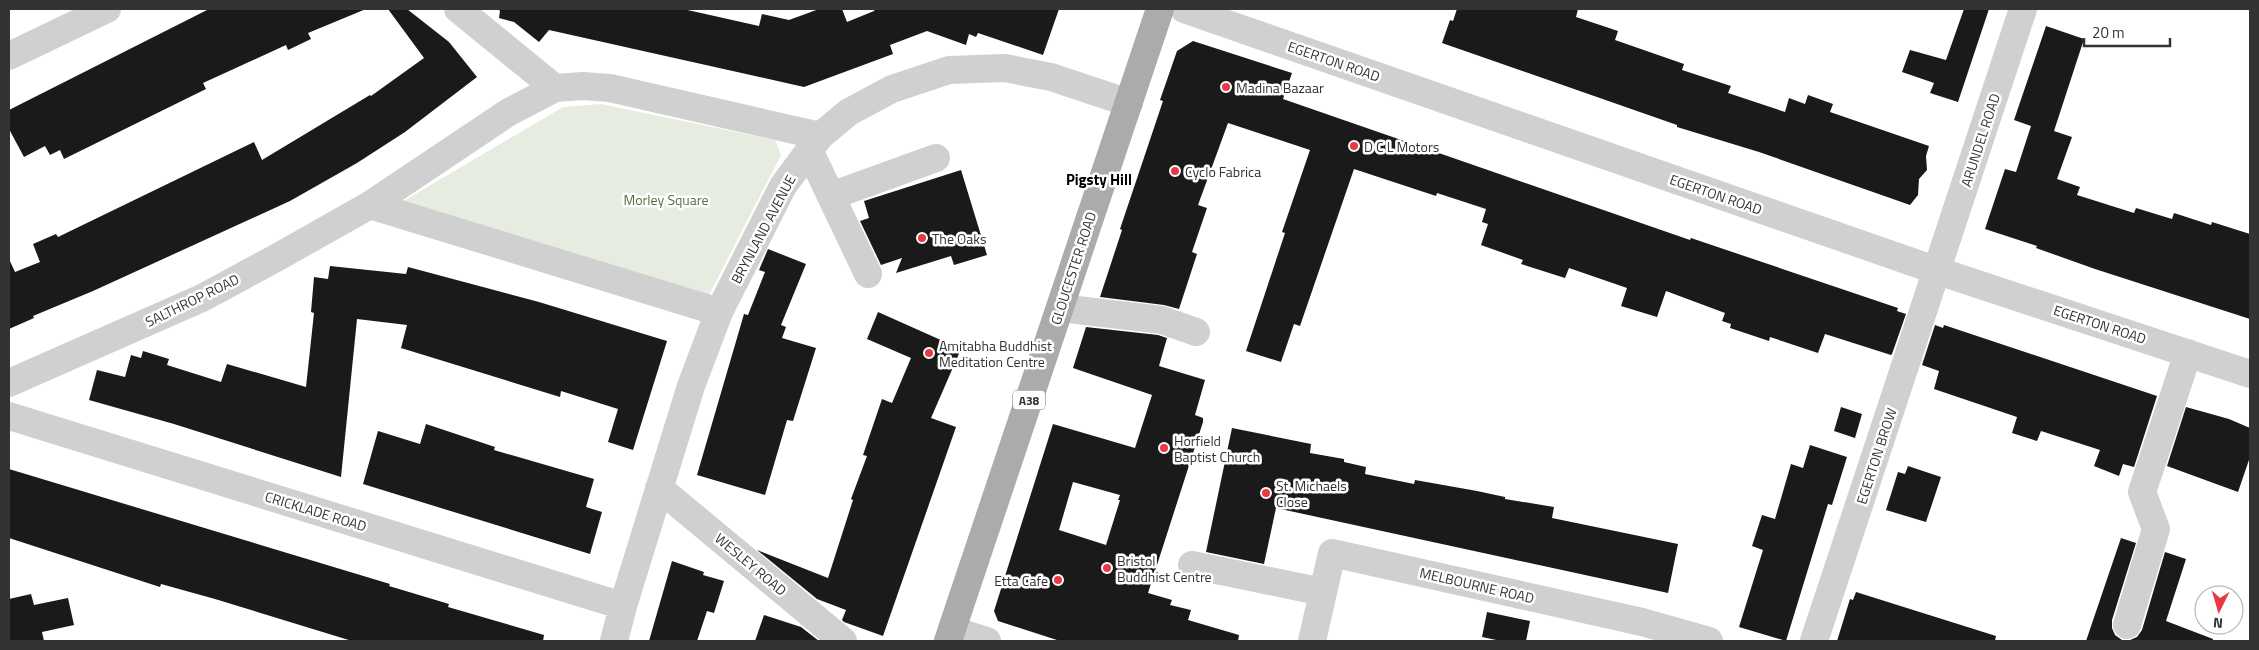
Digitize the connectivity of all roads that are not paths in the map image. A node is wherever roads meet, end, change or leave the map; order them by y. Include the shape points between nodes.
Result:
1 (107, 9) edge
2 (458, 9) edge
3 (1160, 9) edge
4 (1184, 9) edge
5 (2023, 9) edge
6 (9, 56) edge
7 (555, 88) junction
8 (1129, 103) junction
9 (814, 143) junction
10 (936, 158) dead end
11 (831, 196) junction
12 (370, 205) junction
13 (1938, 271) junction
14 (868, 274) dead end
15 (1060, 308) junction
16 (720, 312) junction
17 (1196, 332) dead end
18 (2188, 353) junction
19 (2250, 374) edge
20 (9, 383) edge
21 (9, 416) edge
22 (659, 488) junction
23 (1192, 565) dead end
24 (1323, 592) junction
25 (623, 606) junction
26 (2127, 625) dead end
27 (1637, 632) edge
28 (950, 636) edge
29 (614, 641) edge
30 (843, 641) edge
31 (987, 641) edge
32 (1312, 641) edge
33 (1709, 641) edge
34 (1814, 641) edge

1 - 6 street
2 - 7 street
3 - 8 main road, GLOUCESTER ROAD / A38
4 - 13 street, EGERTON ROAD
5 - 13 street, ARUNDEL ROAD
7 - 9 street via 610,88
7 - 12 street via 509,112
8 - 9 street, BRYNLAND AVENUE via 1052,77 1005,68 949,70 892,89 849,112
8 - 15 main road, GLOUCESTER ROAD / A38
9 - 11 street
9 - 16 street, BRYNLAND AVENUE via 783,186
10 - 11 street
11 - 14 street
12 - 16 street
12 - 20 street, SALTHROP ROAD via 202,298
13 - 18 street, EGERTON ROAD
13 - 34 street, EGERTON BROW
15 - 17 street via 1162,320
15 - 28 main road, GLOUCESTER ROAD / A38
16 - 22 street, BRYNLAND AVENUE via 691,386
18 - 19 street, EGERTON ROAD
18 - 26 street via 2142,492 2156,530
21 - 25 street, CRICKLADE ROAD
22 - 25 street, BRYNLAND AVENUE
22 - 30 street, WESLEY ROAD
23 - 24 street
24 - 27 street, MELBOURNE ROAD via 1332,553
24 - 32 street, MELBOURNE ROAD
25 - 29 street, BRYNLAND AVENUE
27 - 33 street, MELBOURNE ROAD
28 - 31 street

